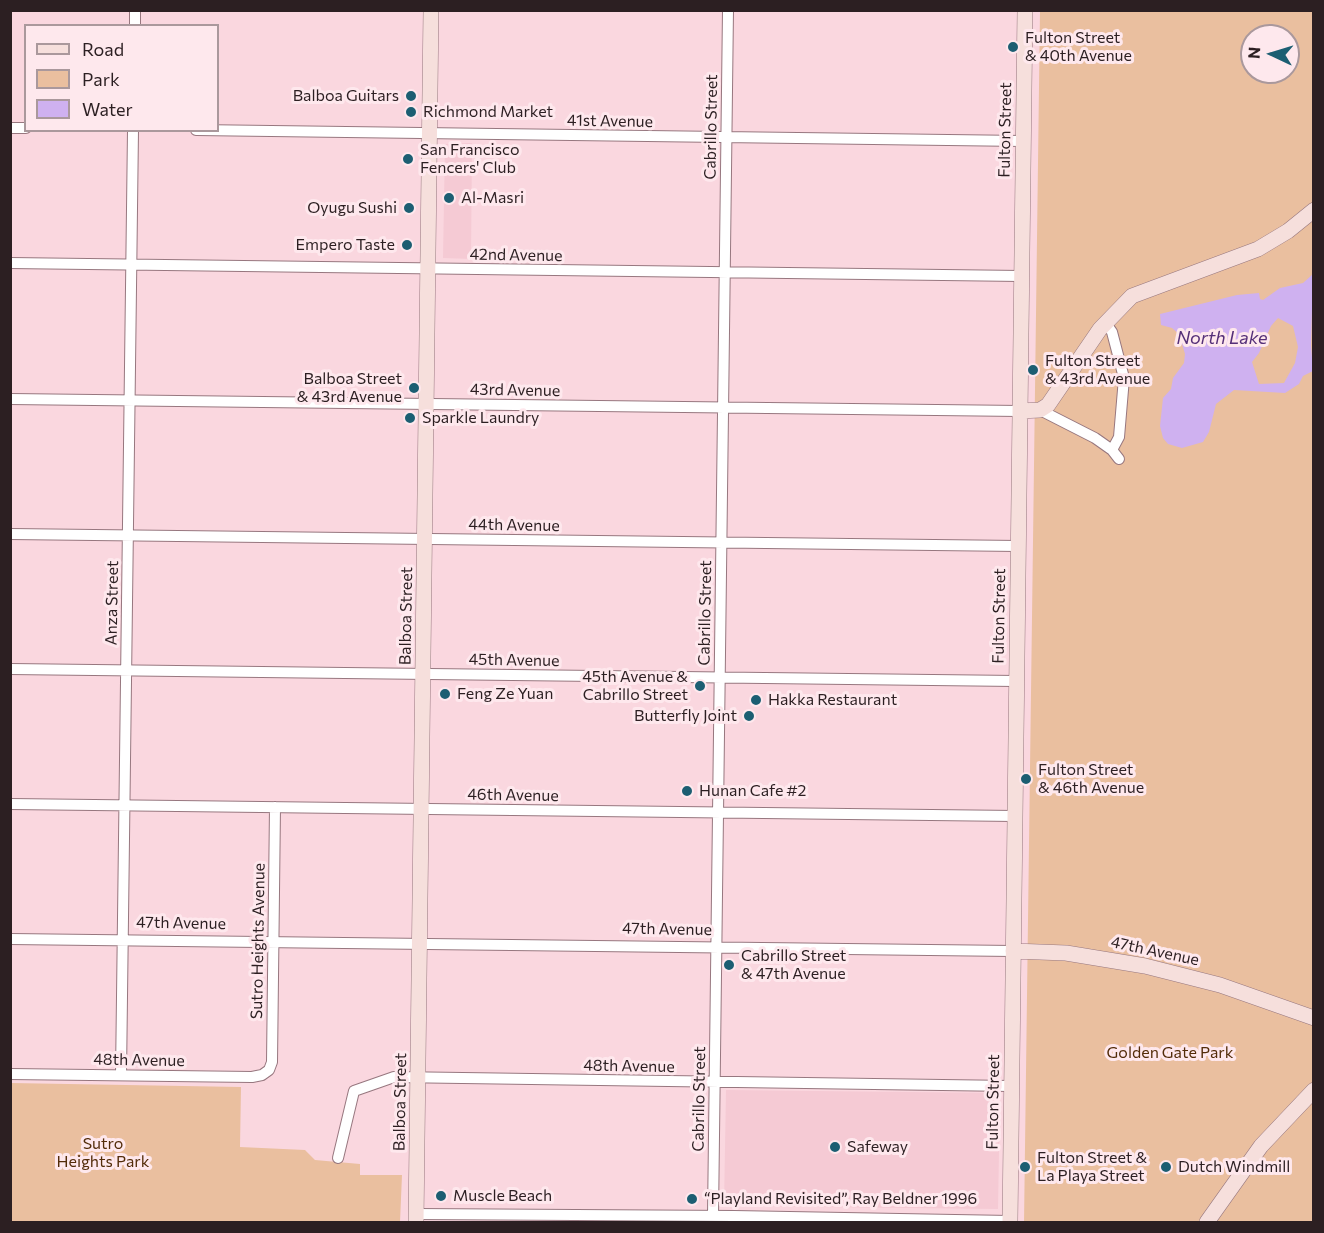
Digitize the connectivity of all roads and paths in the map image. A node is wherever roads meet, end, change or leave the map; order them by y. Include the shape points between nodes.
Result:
1 (431, 10) edge
2 (728, 10) edge
3 (1025, 10) edge
4 (219, 130) edge
5 (133, 132) edge
6 (430, 133) junction
7 (726, 137) junction
8 (1023, 141) junction
9 (1314, 210) edge
10 (10, 263) edge
11 (132, 265) junction
12 (428, 268) junction
13 (724, 272) junction
14 (1021, 276) junction
15 (1105, 322) junction
16 (10, 399) edge
17 (130, 400) junction
18 (426, 404) junction
19 (723, 407) junction
20 (1040, 410) junction
21 (1020, 411) junction
22 (10, 534) edge
23 (128, 535) junction
24 (425, 539) junction
25 (721, 543) junction
26 (1018, 546) junction
27 (10, 669) edge
28 (126, 670) junction
29 (423, 674) junction
30 (720, 677) junction
31 (1016, 681) junction
32 (10, 804) edge
33 (125, 805) junction
34 (275, 807) junction
35 (421, 809) junction
36 (718, 812) junction
37 (1015, 816) junction
38 (10, 939) edge
39 (123, 940) junction
40 (273, 942) junction
41 (420, 944) junction
42 (716, 947) junction
43 (1013, 951) junction
44 (1314, 1018) edge
45 (266, 1073) joint
46 (10, 1074) edge
47 (122, 1075) junction
48 (418, 1079) junction
49 (714, 1082) junction
50 (1011, 1086) junction
51 (1314, 1090) edge
52 (338, 1158) dead end
53 (713, 1216) junction
54 (416, 1218) edge
55 (1010, 1222) edge
56 (1207, 1222) edge

1 - 6 street, Balboa Street
2 - 7 street, Cabrillo Street
3 - 8 street, Fulton Street
4 - 6 street, 41st Avenue
5 - 11 street, Anza Street
6 - 7 street, 41st Avenue
6 - 12 street, Balboa Street
7 - 8 street, 41st Avenue
7 - 13 street, Cabrillo Street
8 - 14 street, Fulton Street
9 - 15 street via 1258,249 1138,292
10 - 11 street, 42nd Avenue
11 - 12 street, 42nd Avenue
11 - 17 street, Anza Street
12 - 13 street, 42nd Avenue
12 - 18 street, Balboa Street
13 - 14 street, 42nd Avenue
13 - 19 street, Cabrillo Street
14 - 21 street, Fulton Street
15 - 20 street via 1049,403
15 - 20 street via 1112,332 1124,378 1115,455 1086,432
16 - 17 street, 43rd Avenue
17 - 18 street, 43rd Avenue
17 - 23 street, Anza Street
18 - 19 street, 43rd Avenue
18 - 24 street, Balboa Street
19 - 21 street, 43rd Avenue
19 - 25 street, Cabrillo Street
20 - 21 street
21 - 26 street, Fulton Street
22 - 23 street, 44th Avenue
23 - 24 street, 44th Avenue
23 - 28 street, Anza Street
24 - 25 street, 44th Avenue
24 - 29 street, Balboa Street
25 - 26 street, 44th Avenue
25 - 30 street, Cabrillo Street
26 - 31 street, Fulton Street
27 - 28 street, 45th Avenue
28 - 29 street, 45th Avenue
28 - 33 street, Anza Street
29 - 30 street, 45th Avenue
29 - 35 street, Balboa Street
30 - 31 street, 45th Avenue
30 - 36 street, Cabrillo Street
31 - 37 street, Fulton Street
32 - 33 street, 46th Avenue
33 - 34 street, 46th Avenue
33 - 39 street, Anza Street
34 - 35 street, 46th Avenue
34 - 40 street, Sutro Heights Avenue
35 - 36 street, 46th Avenue
35 - 41 street, Balboa Street
36 - 37 street, 46th Avenue
36 - 42 street, Cabrillo Street
37 - 43 street, Fulton Street
38 - 39 street, 47th Avenue
39 - 40 street, 47th Avenue
39 - 47 street, Anza Street
40 - 41 street, 47th Avenue
40 - 45 street, Sutro Heights Avenue via 272,1062
41 - 42 street, 47th Avenue
41 - 48 street, Balboa Street
42 - 43 street, 47th Avenue
42 - 49 street, Cabrillo Street
43 - 44 street, 47th Avenue via 1077,955 1154,968 1220,985
43 - 50 street, Fulton Street
45 - 47 street, 48th Avenue via 252,1077
46 - 47 street, 48th Avenue
48 - 49 street, 48th Avenue
48 - 52 street, 48th Avenue via 394,1077 356,1088
48 - 54 street, Balboa Street
49 - 50 street, 48th Avenue
49 - 53 street, Cabrillo Street
50 - 55 street, Fulton Street
51 - 56 street via 1261,1146
53 - 54 street
53 - 55 street

